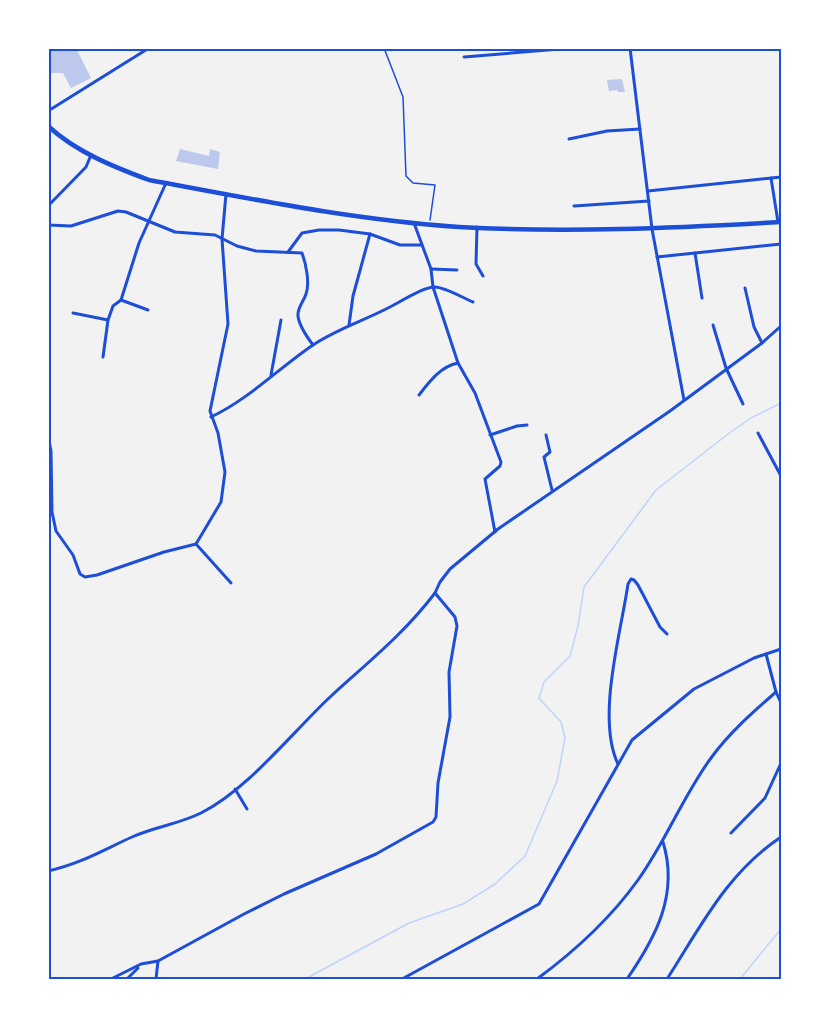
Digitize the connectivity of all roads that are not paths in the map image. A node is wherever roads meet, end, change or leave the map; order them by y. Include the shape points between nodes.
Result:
1 (147, 48) edge
2 (572, 48) edge
3 (630, 48) edge
4 (464, 57) dead end
5 (48, 111) edge
6 (48, 126) edge
7 (640, 129) junction
8 (569, 139) dead end
9 (91, 155) junction
10 (781, 177) edge
11 (771, 178) junction
12 (166, 183) junction
13 (648, 191) junction
14 (226, 194) junction
15 (649, 201) junction
16 (48, 206) edge
17 (574, 206) dead end
18 (150, 221) junction
19 (413, 221) junction
20 (779, 222) edge
21 (48, 225) edge
22 (477, 227) junction
23 (652, 229) junction
24 (370, 234) junction
25 (222, 239) junction
26 (421, 244) junction
27 (781, 244) edge
28 (288, 252) junction
29 (695, 253) junction
30 (657, 257) junction
31 (431, 268) junction
32 (457, 270) dead end
33 (483, 276) dead end
34 (433, 286) junction
35 (745, 288) dead end
36 (702, 298) dead end
37 (121, 300) junction
38 (472, 302) dead end
39 (148, 310) dead end
40 (73, 313) dead end
41 (108, 320) junction
42 (281, 320) dead end
43 (349, 325) junction
44 (712, 325) dead end
45 (781, 326) edge
46 (762, 343) junction
47 (313, 345) junction
48 (103, 357) dead end
49 (458, 363) junction
50 (726, 368) junction
51 (271, 377) junction
52 (419, 395) dead end
53 (684, 400) junction
54 (743, 404) dead end
55 (211, 417) junction
56 (527, 425) dead end
57 (758, 433) dead end
58 (490, 435) junction
59 (546, 435) dead end
60 (48, 436) edge
61 (781, 476) edge
62 (552, 490) junction
63 (50, 511) edge
64 (495, 531) junction
65 (196, 544) junction
66 (231, 583) dead end
67 (435, 592) junction
68 (667, 634) dead end
69 (781, 649) edge
70 (766, 654) junction
71 (776, 692) junction
72 (781, 704) edge
73 (781, 763) edge
74 (618, 764) junction
75 (235, 789) junction
76 (247, 809) dead end
77 (731, 833) dead end
78 (781, 837) edge
79 (662, 841) junction
80 (48, 871) edge
81 (158, 961) junction
82 (141, 964) junction
83 (111, 979) edge
84 (127, 979) edge
85 (156, 979) edge
86 (402, 979) edge
87 (537, 979) edge
88 (627, 979) edge
89 (667, 979) edge

1 - 5 street
2 - 4 street
3 - 7 street
6 - 9 highway
7 - 8 street
7 - 13 street
9 - 12 highway via 149,180
9 - 16 street via 86,167
10 - 11 street
11 - 13 street
11 - 20 street
12 - 14 highway
12 - 18 street
13 - 15 street
14 - 19 highway via 335,213
14 - 25 street
15 - 17 street
15 - 23 street
18 - 21 street via 118,211 70,226
18 - 25 street via 175,232 211,234
18 - 37 street
19 - 22 highway
19 - 26 street
20 - 23 highway
22 - 23 highway
22 - 33 street via 476,264
23 - 30 street
24 - 26 street via 396,244
24 - 28 street via 339,230 304,232
24 - 43 street
25 - 28 street via 256,251
25 - 55 street via 228,324
26 - 31 street
27 - 29 street
28 - 47 street via 304,256 308,291 298,316
29 - 30 street
29 - 36 street
30 - 53 street
31 - 32 street
31 - 34 street
34 - 38 street
34 - 43 street
34 - 49 street
35 - 46 street
37 - 39 street
37 - 41 street via 113,306
40 - 41 street
41 - 48 street
42 - 51 street
43 - 47 street
44 - 50 street
45 - 46 street
46 - 50 street
47 - 51 street
49 - 52 street via 440,371
49 - 58 street via 475,393
50 - 53 street
50 - 54 street
51 - 55 street
53 - 62 street
55 - 65 street via 218,433 225,483 221,502
56 - 58 street
57 - 61 street
58 - 64 street via 502,464 484,479
59 - 62 street via 550,452 544,458
60 - 63 street
62 - 64 street
63 - 65 street via 56,531 85,577
64 - 67 street via 450,569
65 - 66 street
67 - 75 street via 393,642
67 - 81 street via 455,617 457,626 449,672 450,717 433,822 376,854 244,914
68 - 74 street via 631,579 610,694 611,736
69 - 70 street
70 - 71 street
70 - 74 street via 694,689 632,740
71 - 72 street
71 - 79 street via 711,759
73 - 77 street via 765,798
74 - 86 street via 538,904
75 - 76 street
75 - 80 street via 201,813 138,834 84,861
78 - 89 street via 751,859 727,886
79 - 87 street via 639,879 596,930
79 - 88 street via 668,858 668,895 642,958
81 - 82 street
81 - 85 street
82 - 83 street
82 - 84 street

